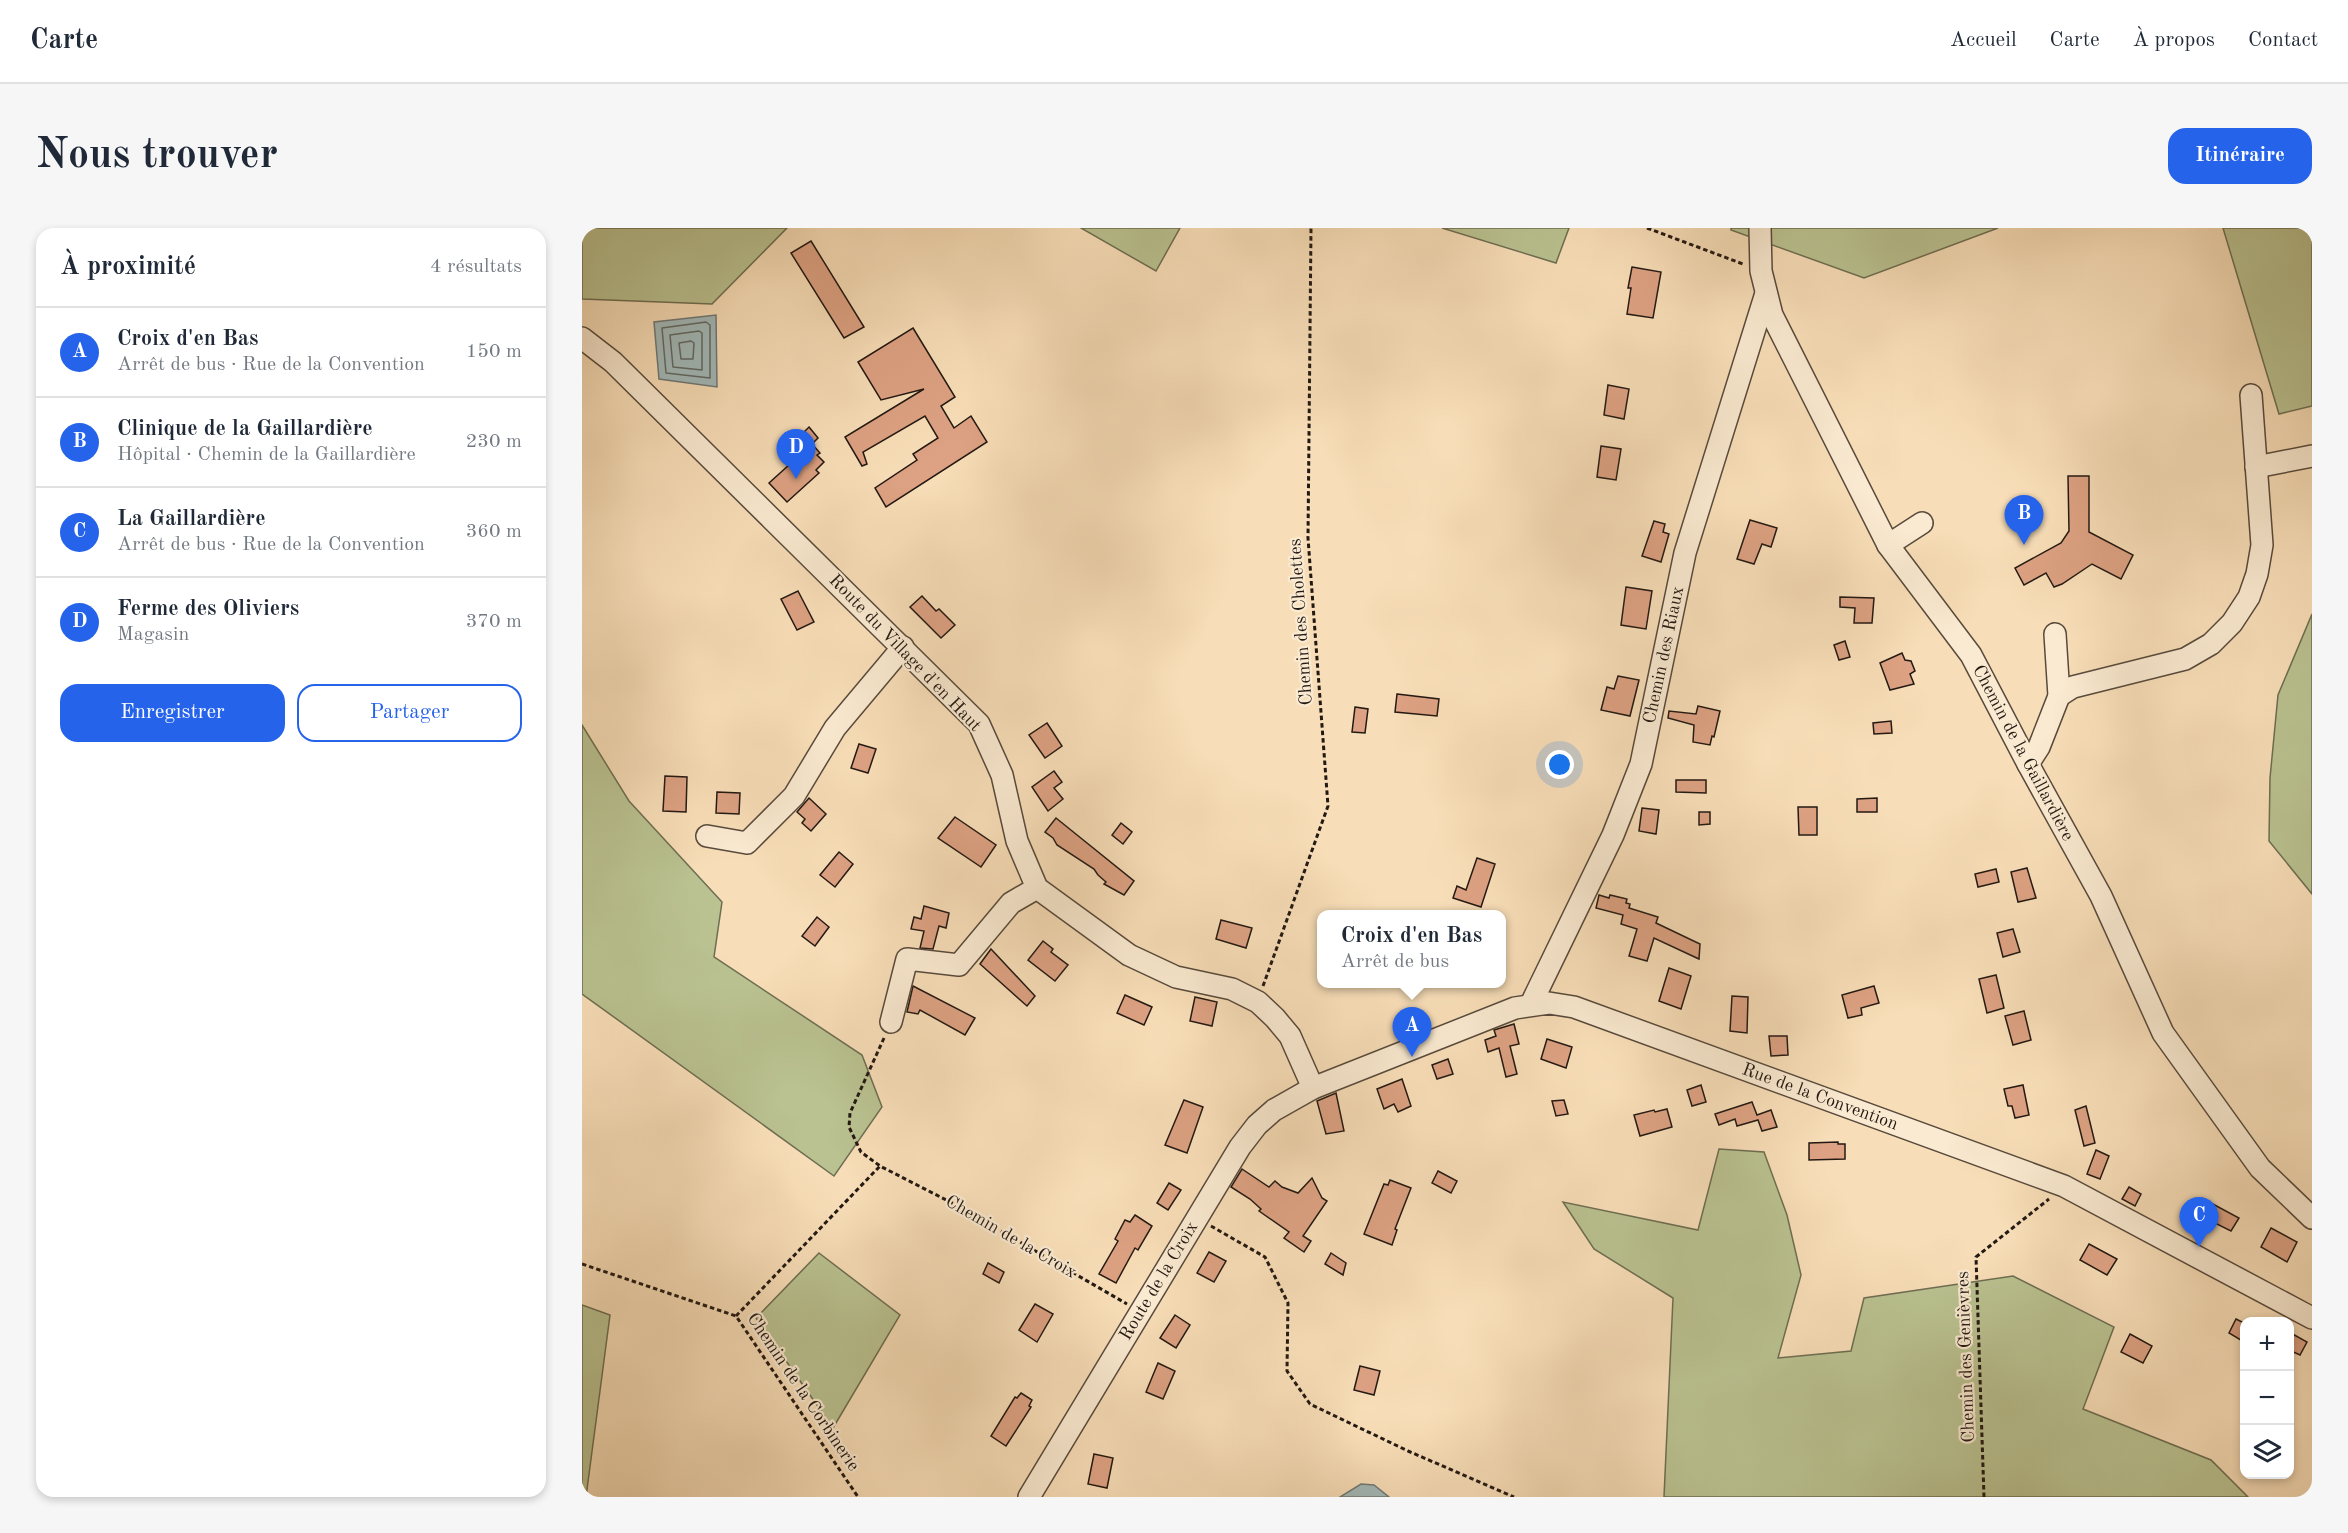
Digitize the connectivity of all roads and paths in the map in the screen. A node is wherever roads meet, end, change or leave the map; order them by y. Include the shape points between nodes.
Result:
1 (1311, 228) edge
2 (1647, 228) edge
3 (1760, 228) edge
4 (1761, 271) junction
5 (1766, 293) junction
6 (582, 338) edge
7 (2251, 395) dead end
8 (2312, 456) edge
9 (2256, 467) junction
10 (1922, 523) dead end
11 (1888, 545) junction
12 (2055, 634) dead end
13 (903, 647) junction
14 (2059, 696) junction
15 (2028, 765) junction
16 (706, 836) dead end
17 (1036, 888) junction
18 (1258, 1002) junction
19 (1531, 1004) junction
20 (891, 1022) joint
21 (1313, 1088) junction
22 (879, 1166) junction
23 (2064, 1186) junction
24 (1197, 1217) junction
25 (2312, 1218) edge
26 (582, 1264) edge
27 (1140, 1312) junction
28 (736, 1316) junction
29 (2312, 1318) edge
30 (858, 1497) edge
31 (1029, 1497) edge
32 (1514, 1497) edge
33 (1984, 1497) edge

1 - 18 path, Chemin des Cholettes via 1308,538 1328,806
2 - 4 path
3 - 4 street
4 - 5 street, Chemin de la Gaillardière
5 - 11 street, Chemin de la Gaillardière via 1772,315
5 - 19 street, Chemin des Riaux via 1685,553 1641,764 1612,835
6 - 13 street, Route du Village d'en Haut via 613,362
7 - 9 street
8 - 9 street
9 - 14 street via 2262,545 2249,597 2232,622 2211,644 2185,659 2073,687
10 - 11 street
11 - 15 street, Chemin de la Gaillardière via 1971,655
12 - 14 street
13 - 16 street via 835,728 794,796 747,843
13 - 17 street, Route du Village d'en Haut via 979,724 1002,775 1017,841
14 - 15 street
15 - 25 street, Chemin de la Gaillardière via 2101,896 2163,1033 2260,1168
17 - 18 street via 1129,955 1176,977 1232,989
17 - 20 street via 1011,903 959,965 907,959
18 - 21 street via 1290,1036
19 - 21 street, Rue de la Convention
19 - 23 street, Rue de la Convention via 1574,1007
20 - 22 path, Chemin de la Croix via 850,1113 849,1127 861,1152
21 - 24 street, Route de la Croix via 1274,1110 1257,1125
22 - 27 path, Chemin de la Croix via 956,1205
22 - 28 path
23 - 29 street, Rue de la Convention
23 - 33 path, Chemin des Genièvres via 1976,1257
24 - 27 street, Route de la Croix
24 - 32 path via 1265,1257 1288,1303 1287,1371 1310,1404
26 - 28 path, Chemin de la Corbinerie
27 - 31 street, Route de la Croix
28 - 30 path, Chemin de la Corbinerie

